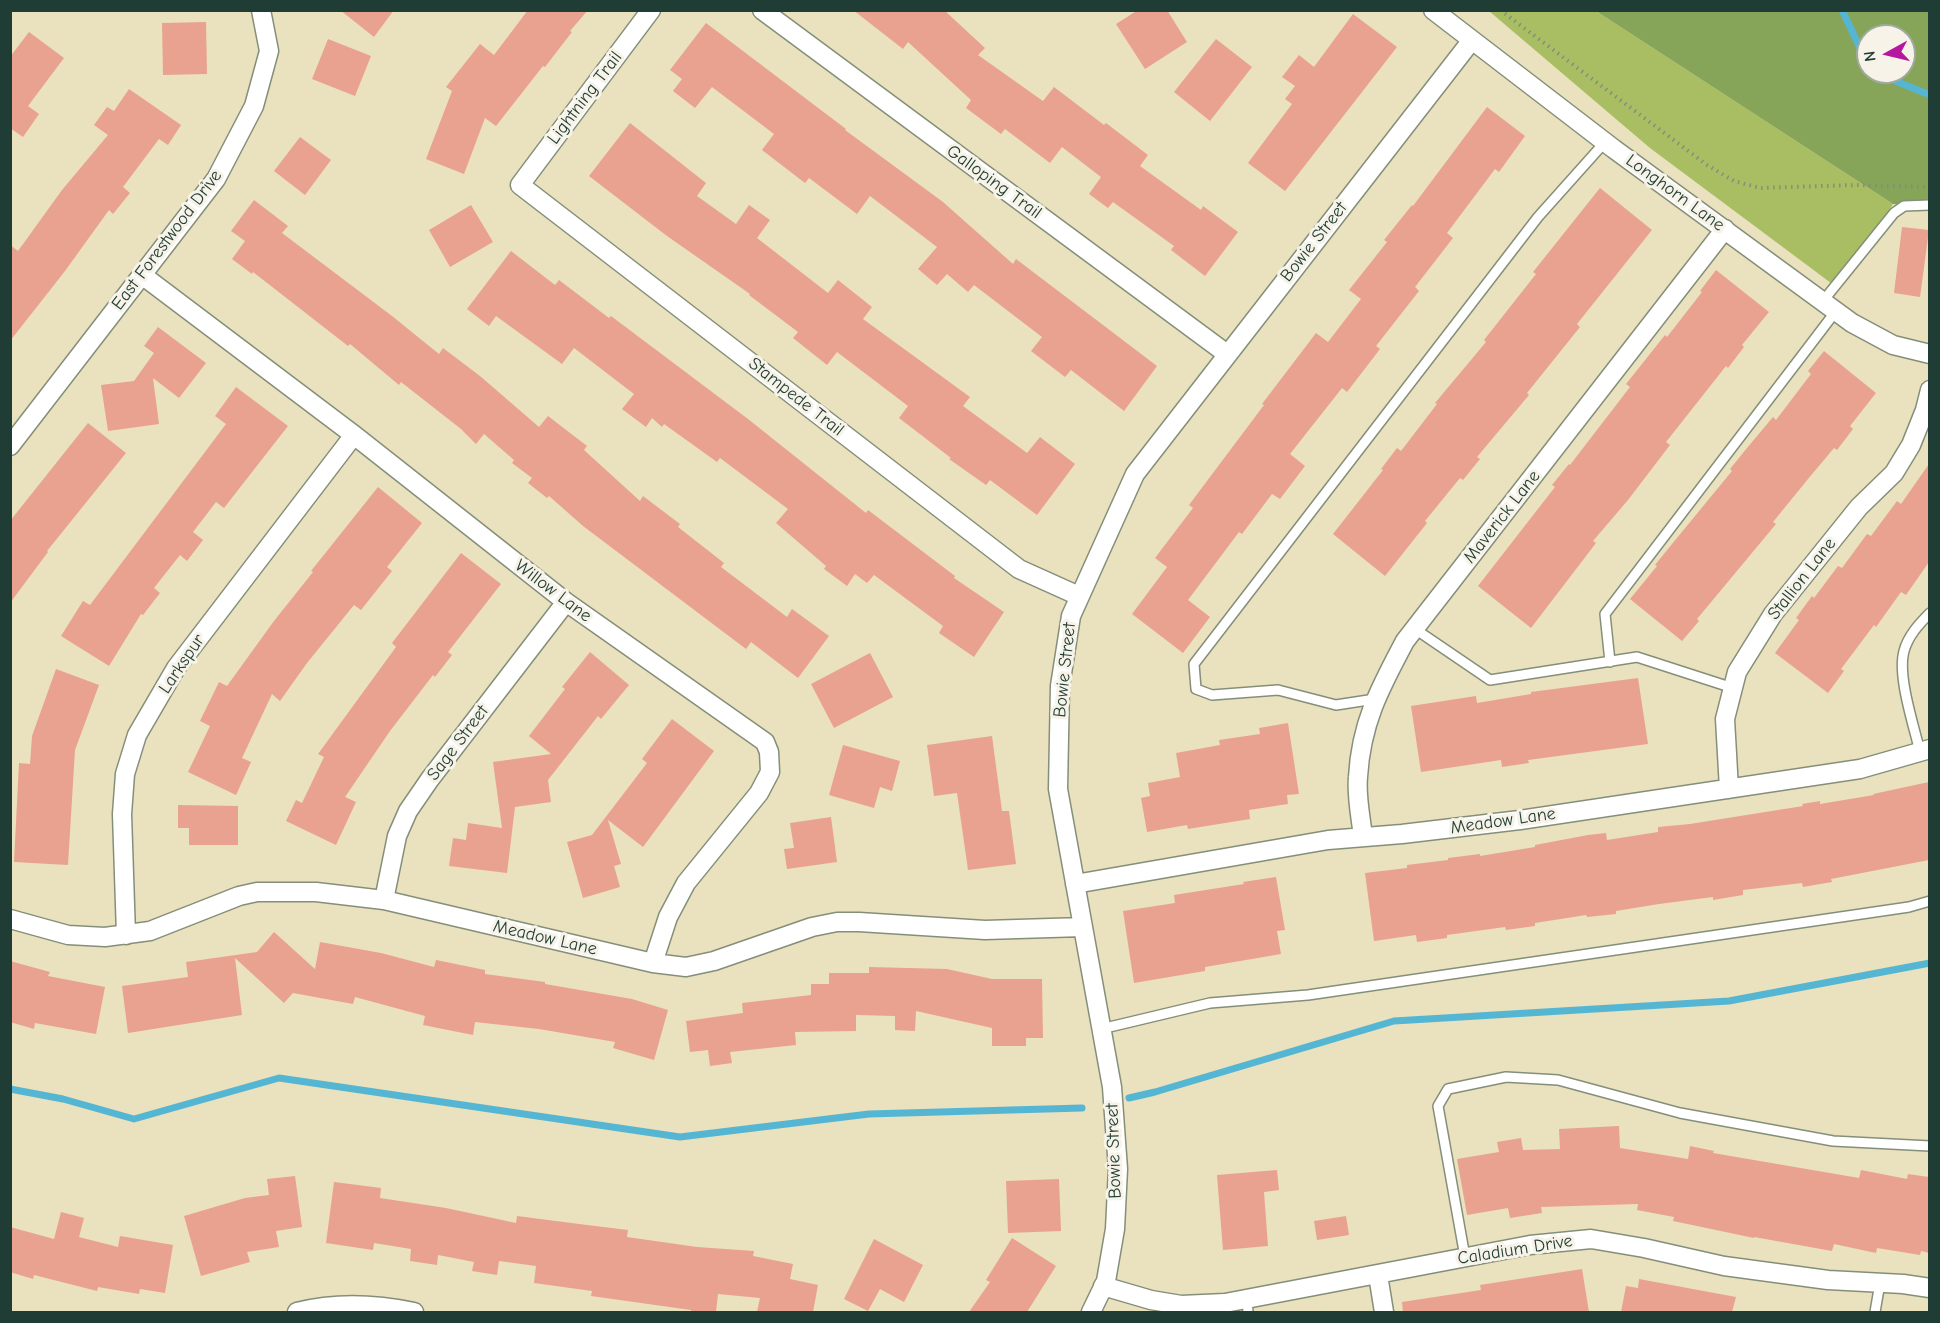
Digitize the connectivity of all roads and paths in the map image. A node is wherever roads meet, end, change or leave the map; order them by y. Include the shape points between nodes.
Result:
1 (261, 10) edge
2 (651, 10) edge
3 (762, 10) edge
4 (1433, 10) edge
5 (1500, 10) edge
6 (1472, 40) junction
7 (1605, 142) junction
8 (520, 185) joint
9 (1929, 187) edge
10 (1929, 205) edge
11 (1725, 229) junction
12 (142, 275) junction
13 (1829, 306) junction
14 (1227, 354) junction
15 (1929, 354) edge
16 (1929, 390) edge
17 (354, 435) junction
18 (10, 446) edge
19 (1079, 596) junction
20 (566, 603) junction
21 (1929, 613) edge
22 (1414, 629) junction
23 (1610, 662) junction
24 (1733, 688) junction
25 (1375, 699) junction
26 (1925, 751) edge
27 (1729, 789) junction
28 (1363, 837) junction
29 (1075, 884) junction
30 (384, 900) junction
31 (1929, 901) edge
32 (10, 919) edge
33 (1083, 927) junction
34 (126, 935) junction
35 (653, 963) junction
36 (1101, 1029) junction
37 (1929, 1146) edge
38 (1465, 1257) junction
39 (1378, 1275) junction
40 (1880, 1283) junction
41 (1103, 1287) junction
42 (1929, 1288) edge
43 (1247, 1306) edge
44 (297, 1312) edge
45 (414, 1312) edge
46 (1091, 1312) edge
47 (1384, 1312) edge
48 (1875, 1312) edge

1 - 12 street, East Forestwood Drive via 269,51 254,106 216,179
2 - 8 street, Lightning Trail
3 - 14 street, Galloping Trail
4 - 6 street, Longhorn Lane
5 - 9 path via 1707,165 1734,181 1760,188
6 - 7 street, Longhorn Lane
6 - 14 street, Bowie Street
7 - 11 street, Longhorn Lane
7 - 25 lane via 1538,217 1194,664 1196,689 1212,695 1278,690 1336,705
8 - 19 street, Stampede Trail via 1019,569
10 - 13 lane via 1904,206 1894,213
11 - 13 street, Longhorn Lane
11 - 22 street, Maverick Lane
12 - 17 street, Willow Lane
12 - 18 street, East Forestwood Drive
13 - 15 street, Longhorn Lane via 1877,338
13 - 23 lane via 1605,614
14 - 19 street, Bowie Street via 1135,474
16 - 24 street, Stallion Lane via 1911,445 1894,473 1859,507 1773,614 1737,672
17 - 20 street, Willow Lane
17 - 34 street, Larkspur via 176,668 138,735 125,774 122,814
19 - 29 street, Bowie Street via 1071,616 1060,686 1058,778
20 - 30 street, Sage Street via 408,811 398,836
20 - 35 street, Willow Lane via 765,742 769,752 770,772 759,793 686,882 668,917
21 - 26 lane via 1910,637 1902,664
22 - 23 lane via 1490,680
22 - 25 street, Maverick Lane
23 - 24 lane via 1637,657
24 - 27 street, Stallion Lane via 1725,719
25 - 28 street, Maverick Lane via 1362,739 1357,778
26 - 27 street, Meadow Lane via 1860,769
27 - 28 street, Meadow Lane via 1520,820
28 - 29 street, Meadow Lane
29 - 33 street, Bowie Street
30 - 34 street, Meadow Lane via 316,892 257,892 150,931
30 - 35 street, Meadow Lane
31 - 36 lane via 1319,993 1210,1003
32 - 34 street, Meadow Lane via 68,935
33 - 35 street, Meadow Lane via 985,930 837,922 714,961 686,967
33 - 36 street, Bowie Street
36 - 41 street, Bowie Street via 1112,1087 1118,1169 1115,1229
37 - 38 lane via 1833,1142 1680,1113 1558,1080 1506,1077 1448,1089 1438,1106
38 - 39 street, Caladium Drive
38 - 40 street, Caladium Drive via 1591,1239 1724,1266
39 - 43 street, Caladium Drive
39 - 47 street
40 - 42 street, Caladium Drive
40 - 48 lane
41 - 43 street, Caladium Drive via 1181,1305
41 - 46 street, Bowie Street
44 - 45 street via 345,1304

